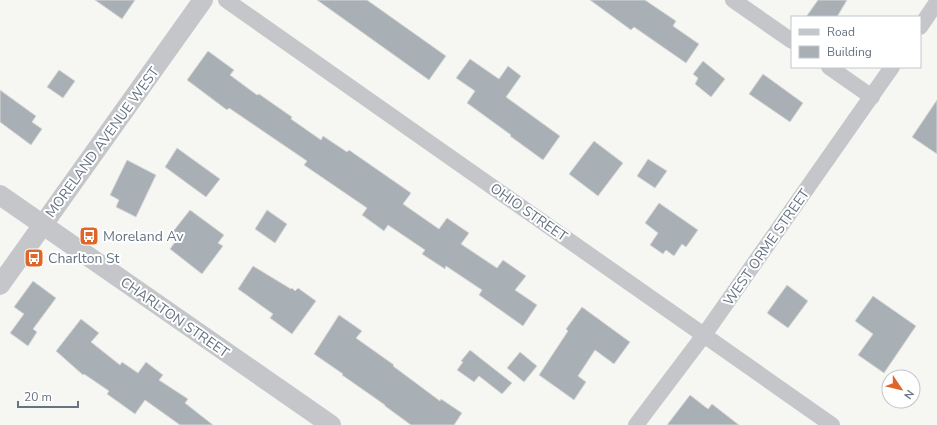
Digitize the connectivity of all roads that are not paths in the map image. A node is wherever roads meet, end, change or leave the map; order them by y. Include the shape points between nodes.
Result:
1 (203, 0) edge
2 (226, 0) edge
3 (733, 0) edge
4 (937, 2) edge
5 (921, 26) edge
6 (791, 40) edge
7 (830, 68) edge
8 (891, 68) edge
9 (872, 97) junction
10 (0, 195) edge
11 (42, 225) junction
12 (0, 284) edge
13 (704, 335) junction
14 (331, 425) edge
15 (636, 425) edge
16 (832, 425) edge

1 - 11 street, MORELAND AVENUE WEST
2 - 13 street, OHIO STREET
3 - 6 street
4 - 5 street
7 - 9 street
8 - 9 street, WEST ORME STREET
9 - 13 street, WEST ORME STREET
10 - 11 street, CHARLTON STREET
11 - 12 street, MORELAND AVENUE WEST
11 - 14 street, CHARLTON STREET
13 - 15 street, WEST ORME STREET
13 - 16 street, OHIO STREET

